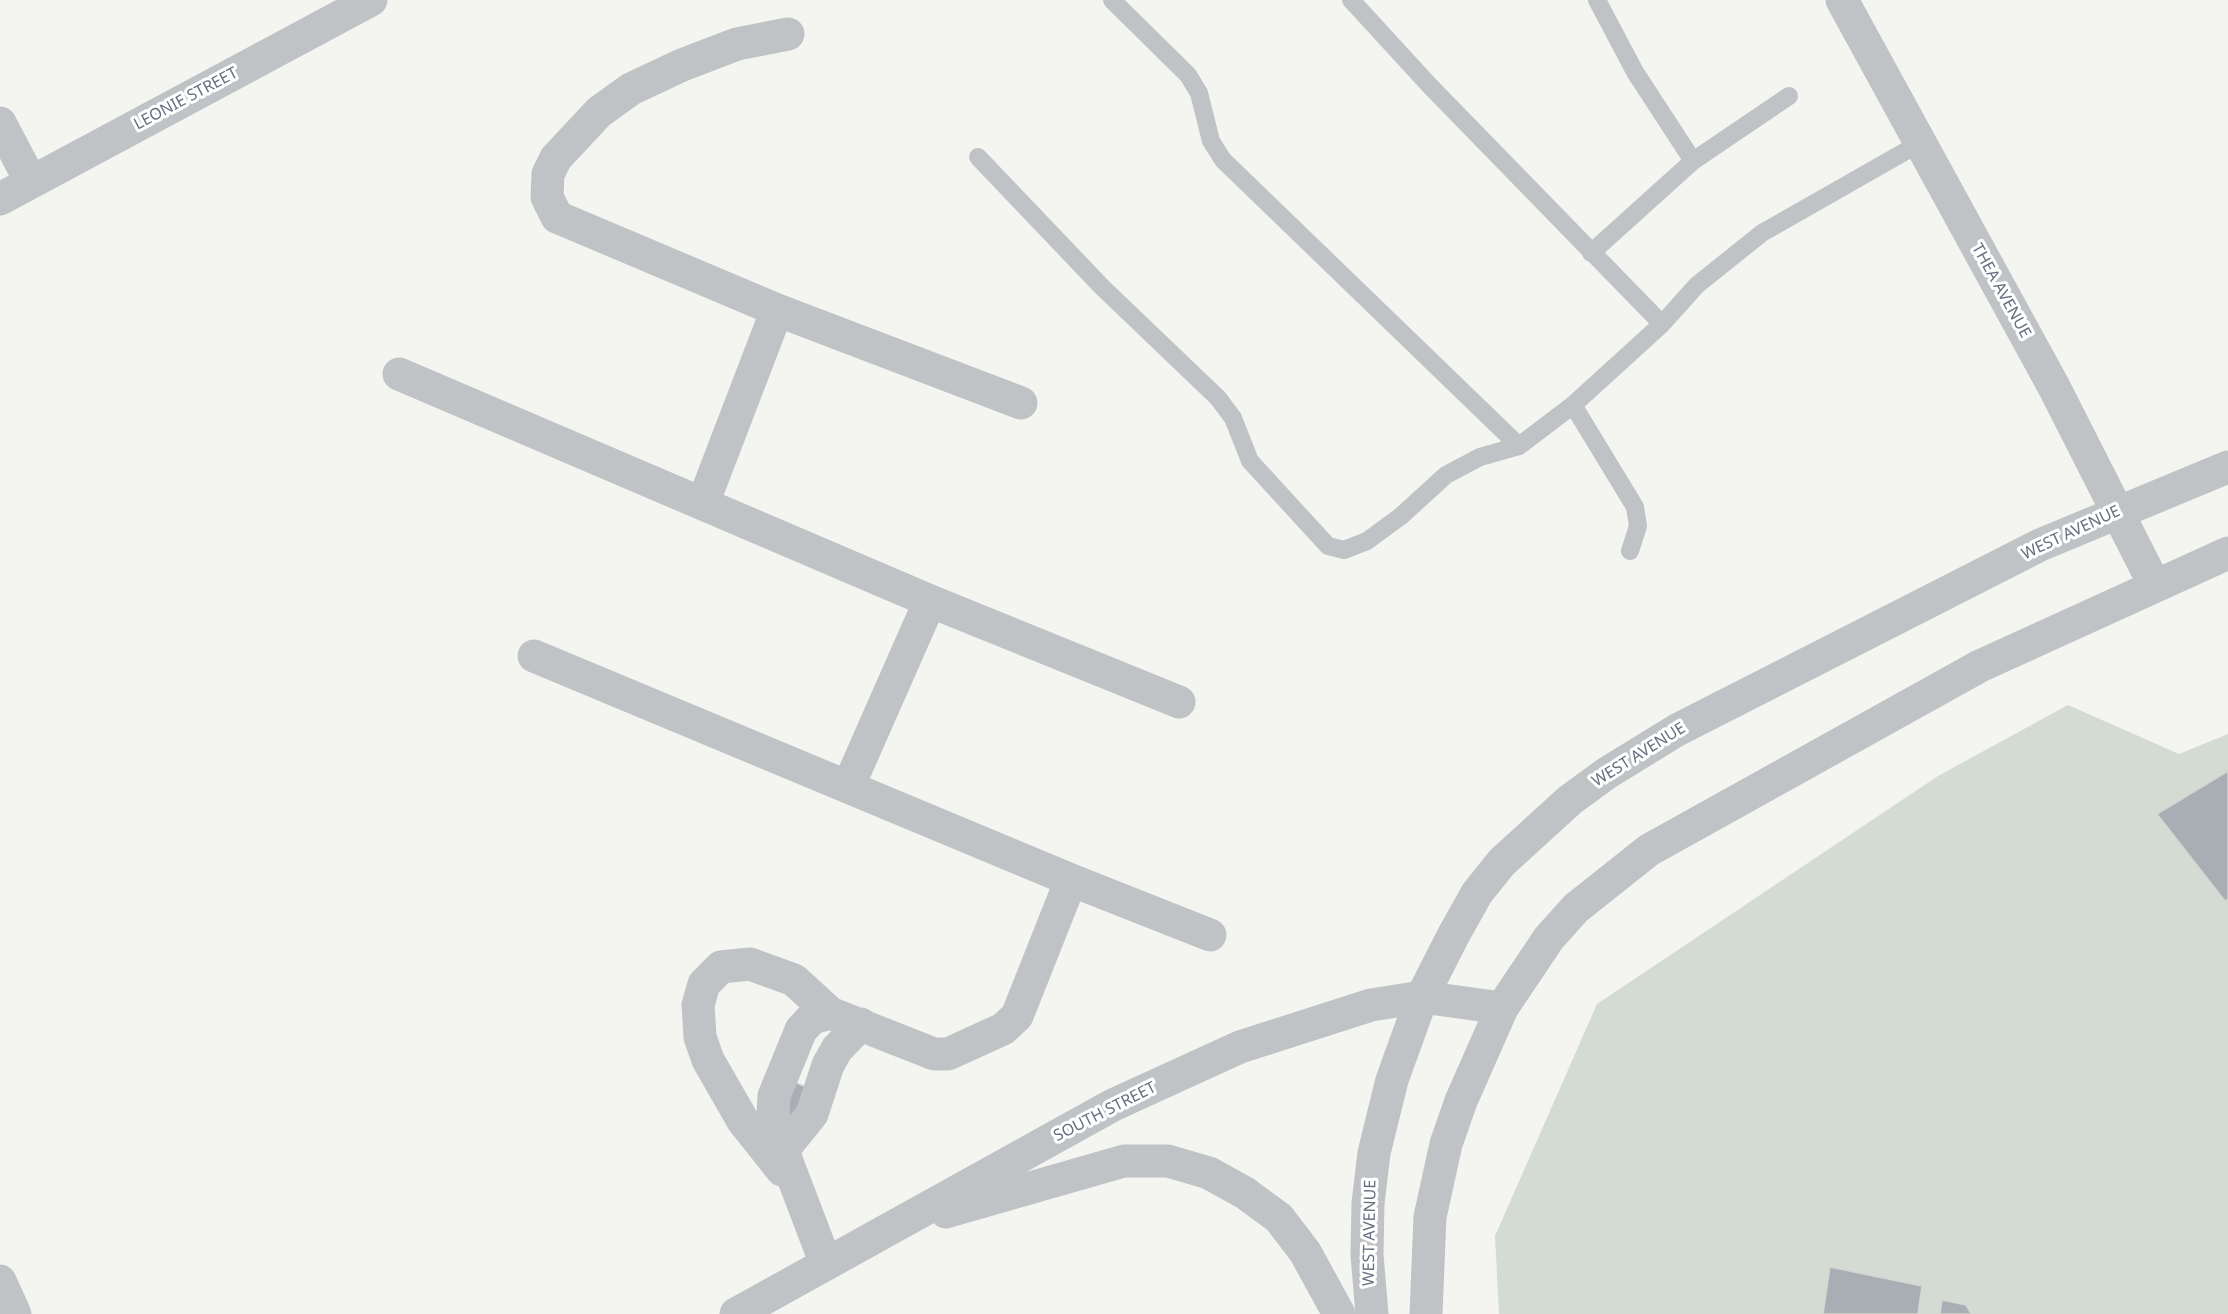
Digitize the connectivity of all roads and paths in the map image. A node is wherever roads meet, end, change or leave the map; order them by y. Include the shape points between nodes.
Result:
1 (371, 0) edge
2 (1112, 0) edge
3 (1351, 0) edge
4 (1597, 0) edge
5 (1842, 0) edge
6 (788, 34) dead end
7 (1789, 96) dead end
8 (0, 123) edge
9 (1920, 143) junction
10 (978, 157) dead end
11 (1693, 161) junction
12 (31, 182) junction
13 (0, 199) edge
14 (1591, 253) junction
15 (777, 310) junction
16 (1662, 324) junction
17 (399, 374) dead end
18 (1021, 403) dead end
19 (1572, 405) junction
20 (1519, 446) junction
21 (2228, 467) edge
22 (703, 503) junction
23 (2116, 512) junction
24 (1630, 551) dead end
25 (2228, 553) edge
26 (2154, 584) junction
27 (930, 601) junction
28 (534, 656) dead end
29 (1179, 702) dead end
30 (849, 787) junction
31 (1071, 880) junction
32 (1210, 935) dead end
33 (1422, 998) junction
34 (1502, 1008) junction
35 (830, 1013) junction
36 (861, 1024) junction
37 (783, 1150) junction
38 (796, 1184) junction
39 (889, 1229) junction
40 (826, 1264) junction
41 (0, 1281) edge
42 (15, 1314) edge
43 (736, 1314) edge
44 (1339, 1314) edge
45 (1372, 1314) edge
46 (1426, 1314) edge

1 - 12 street, LEONIE STREET
2 - 20 lane via 1188,75 1199,93 1210,141 1222,160
3 - 14 lane
4 - 11 lane via 1635,72
5 - 9 street, THEA AVENUE
6 - 15 street via 737,44 631,89 600,112 556,158 548,174 546,198 557,217
7 - 11 lane
8 - 12 street
9 - 16 lane via 1762,233 1697,285
9 - 23 street, THEA AVENUE via 2054,387
10 - 20 lane via 1102,287 1218,398 1233,418 1250,461 1328,546 1344,549 1368,541 1446,476 1480,457
11 - 14 lane
12 - 13 street, LEONIE STREET
14 - 16 lane
15 - 18 street
15 - 22 street
16 - 19 lane
17 - 22 street
19 - 20 lane
19 - 24 lane via 1635,507 1638,526
21 - 23 street, WEST AVENUE
22 - 27 street
23 - 26 street, THEA AVENUE
23 - 33 street, WEST AVENUE via 2040,545 1818,657 1677,730 1607,773 1541,826 1477,892
25 - 26 street
26 - 34 street via 1980,666 1649,850 1576,908 1549,938
27 - 29 street
27 - 30 street
28 - 30 street
30 - 31 street
31 - 32 street
31 - 36 street via 1022,1005 1010,1025 962,1049 934,1054
33 - 34 street, SOUTH STREET
33 - 39 street, SOUTH STREET via 1371,1005 1240,1047 1113,1105
33 - 45 street, WEST AVENUE via 1392,1080 1374,1153 1367,1245
34 - 46 street via 1446,1144 1430,1217
35 - 36 street
35 - 37 street via 812,1018 801,1030 774,1096 774,1122
35 - 38 street via 794,980 750,964 720,967 704,984 698,1005 700,1037 708,1060 743,1120 773,1162
36 - 37 street via 837,1049 812,1114
37 - 38 street
38 - 40 street
39 - 40 street, SOUTH STREET
39 - 44 street via 1124,1161 1168,1161 1209,1173 1245,1192 1279,1218 1305,1252
40 - 43 street, SOUTH STREET
41 - 42 street

